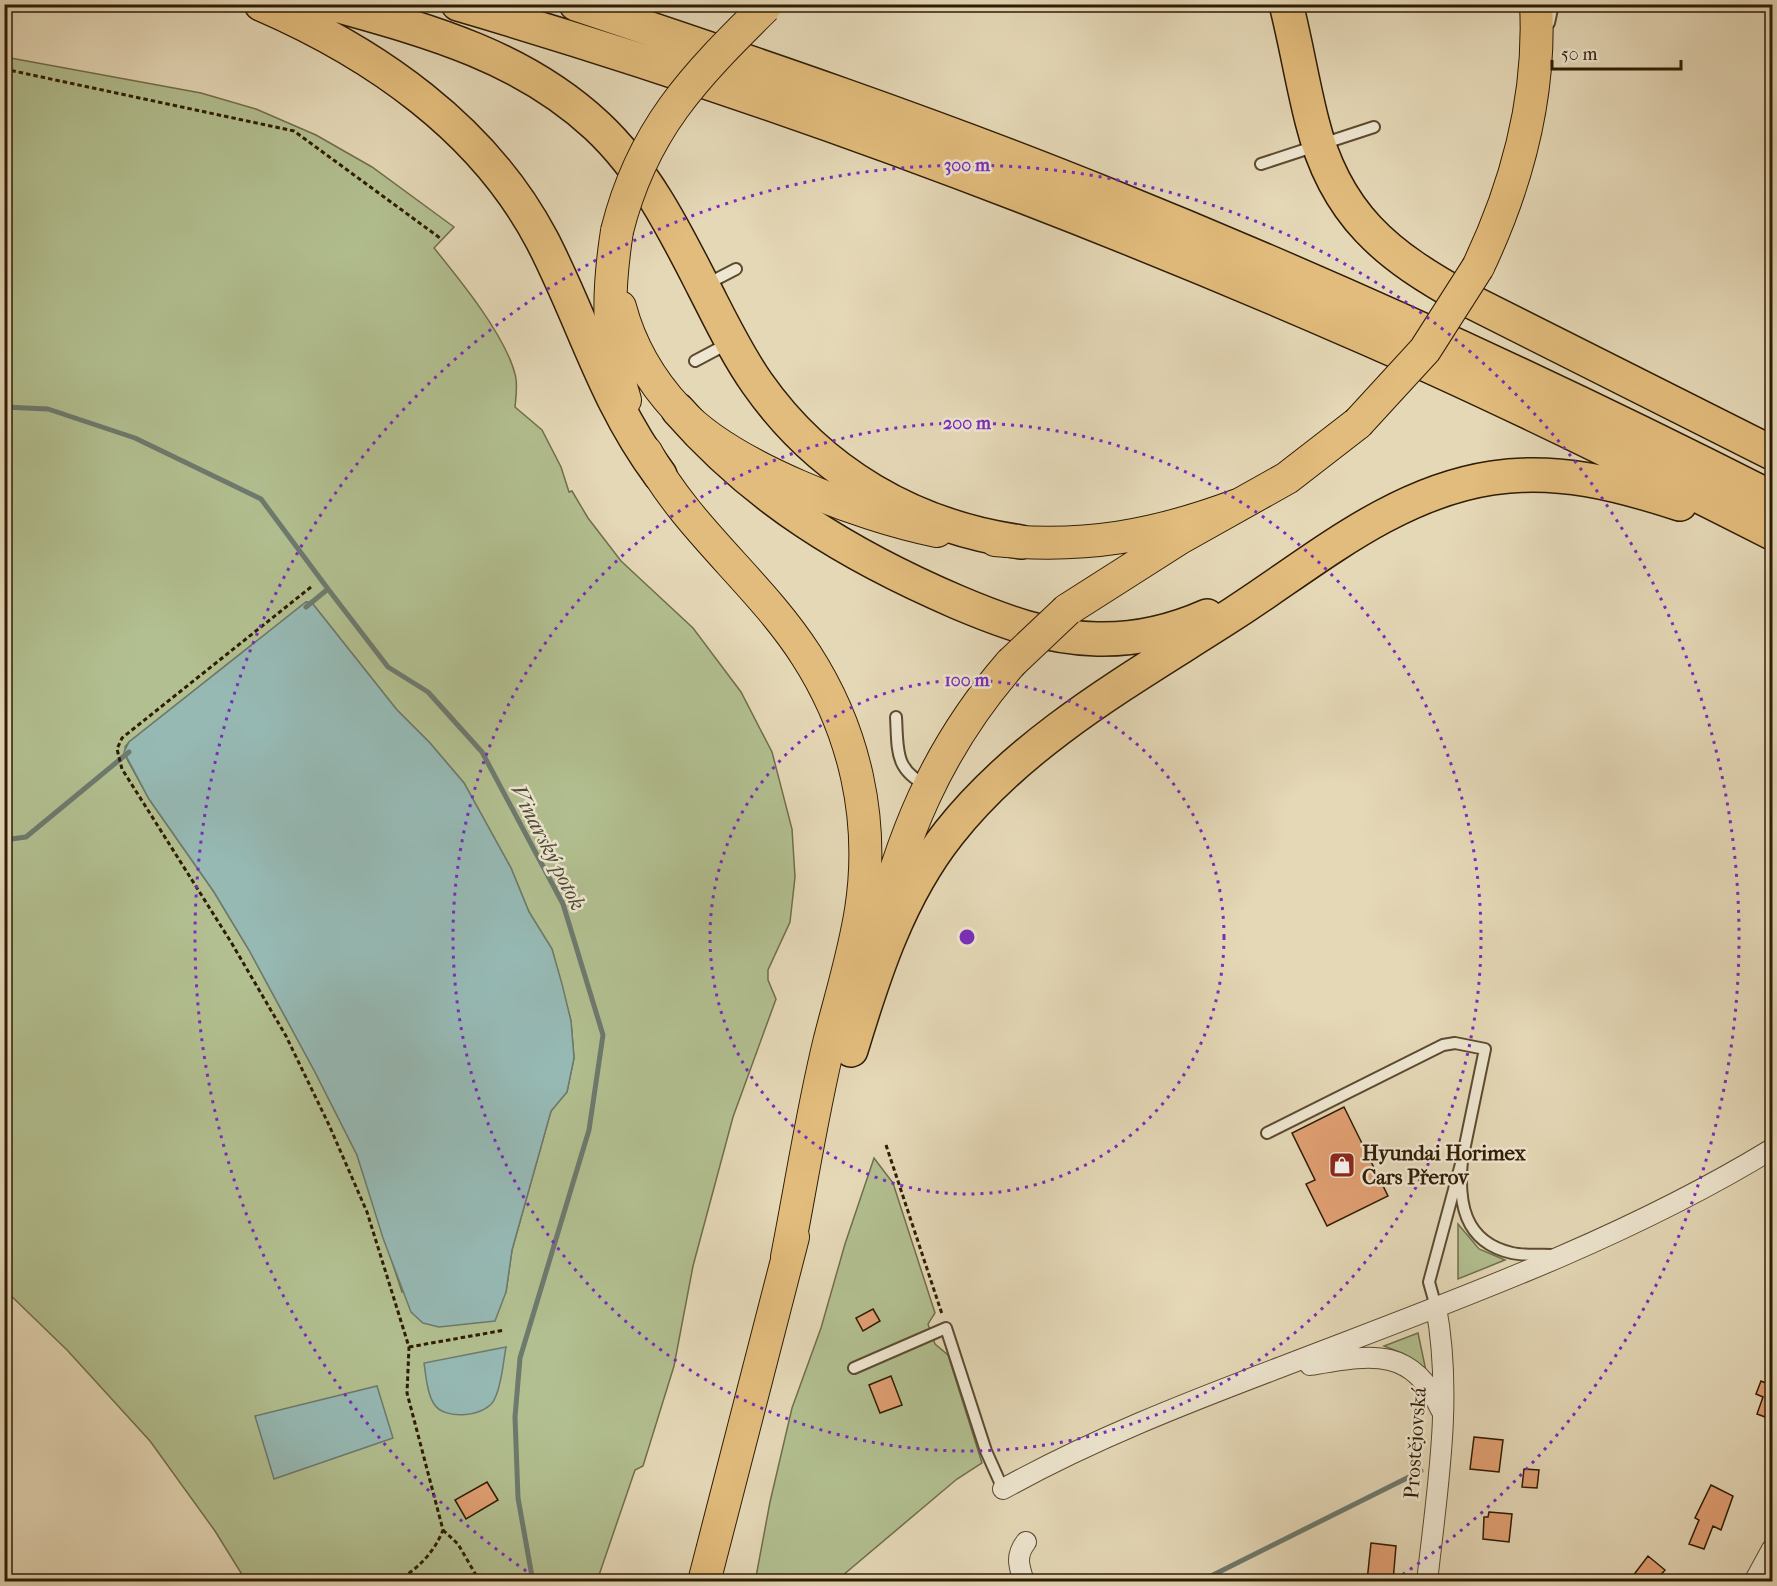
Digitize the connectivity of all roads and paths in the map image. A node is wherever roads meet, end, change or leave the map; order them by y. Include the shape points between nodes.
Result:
1 (261, 4) edge
2 (332, 4) edge
3 (458, 4) edge
4 (576, 4) edge
5 (1286, 4) edge
6 (1536, 4) edge
7 (1553, 4) edge
8 (767, 5) edge
9 (4, 69) edge
10 (1533, 81) junction
11 (1374, 127) dead end
12 (1319, 145) junction
13 (1261, 165) dead end
14 (617, 231) junction
15 (440, 238) dead end
16 (736, 269) dead end
17 (703, 286) junction
18 (732, 341) junction
19 (695, 361) dead end
20 (1679, 405) junction
21 (678, 410) junction
22 (1773, 444) edge
23 (1773, 453) edge
24 (660, 476) junction
25 (1773, 498) edge
26 (1238, 505) junction
27 (1773, 533) edge
28 (1021, 542) junction
29 (1301, 567) junction
30 (311, 587) dead end
31 (896, 717) dead end
32 (928, 786) junction
33 (851, 1050) junction
34 (1267, 1133) dead end
35 (886, 1145) dead end
36 (1773, 1149) edge
37 (1462, 1160) junction
38 (1560, 1255) junction
39 (787, 1257) junction
40 (1437, 1307) junction
41 (946, 1328) junction
42 (505, 1330) dead end
43 (409, 1347) junction
44 (854, 1368) dead end
45 (1269, 1372) junction
46 (1443, 1414) junction
47 (1003, 1489) joint
48 (443, 1530) junction
49 (1026, 1542) dead end
50 (1773, 1549) edge
51 (394, 1581) edge
52 (480, 1581) edge
53 (704, 1581) edge
54 (1024, 1581) edge
55 (1426, 1581) edge
56 (1754, 1581) edge

1 - 24 highway via 334,40 391,76 446,120 488,161 542,241 609,393
2 - 17 highway via 463,43 516,68 558,94 598,127 636,170
3 - 27 highway via 783,109 1086,220 1350,331 1610,451
4 - 25 highway via 796,78 1101,192 1378,308 1620,421
5 - 12 highway
6 - 10 main road
7 - 10 lane
8 - 14 main road, bridge via 702,72 663,121 632,180
9 - 15 path via 294,131
10 - 26 main road, bridge via 1516,169 1500,218 1478,267 1425,350 1358,423 1312,461
11 - 12 lane
12 - 13 lane
12 - 20 highway via 1331,176 1358,218 1405,264 1468,300
14 - 21 main road via 615,272 624,322 640,359
14 - 24 main road via 609,314 613,359 636,431
16 - 17 lane
17 - 18 highway
18 - 19 lane
18 - 28 highway via 756,382 787,421 856,481 917,515 976,534
20 - 22 lane
20 - 23 highway
21 - 28 main road via 738,454 843,504 921,528
21 - 29 highway via 743,476 816,531 936,593 1045,633 1097,639 1170,629 1220,611
24 - 39 main road via 777,615 806,656 841,724 862,799 866,867 861,912 829,1045
26 - 28 main road via 1129,538 1068,544
26 - 32 main road, bridge via 1067,610 1011,663 968,717
27 - 29 highway via 1602,481 1556,475 1513,476 1464,484 1411,502
29 - 33 highway via 1075,717 1021,760 972,807 931,858 901,909
30 - 43 path via 122,738 117,749 122,769 286,1036 330,1125 366,1212
31 - 32 lane via 903,768
32 - 33 main road via 892,879
33 - 39 main road
34 - 37 lane via 1455,1043 1485,1049
35 - 41 path
36 - 38 street via 1692,1195
37 - 38 lane via 1462,1210 1473,1229 1494,1246 1512,1253
37 - 40 lane via 1429,1282
38 - 40 street
39 - 53 main road
40 - 45 street
40 - 46 street, Prostějovská
41 - 44 lane
41 - 47 lane via 986,1451
42 - 43 path
43 - 48 path via 407,1394
45 - 46 street via 1358,1357 1386,1357 1410,1368 1424,1381
45 - 47 street via 1119,1432
46 - 55 street, Prostějovská
48 - 51 path via 429,1555
48 - 52 path via 458,1544
49 - 54 street via 1018,1561
50 - 56 street

